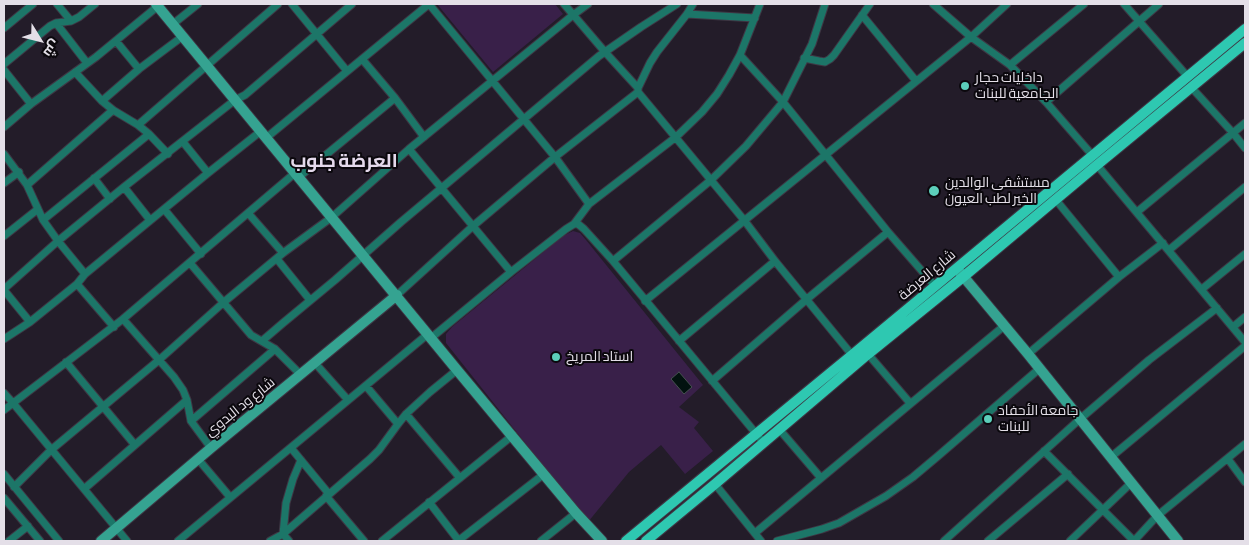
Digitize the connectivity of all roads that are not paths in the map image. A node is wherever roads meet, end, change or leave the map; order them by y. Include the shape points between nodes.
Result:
1 (33, 4) edge
2 (57, 4) edge
3 (95, 4) edge
4 (198, 4) edge
5 (278, 4) edge
6 (292, 4) edge
7 (352, 4) edge
8 (429, 4) edge
9 (564, 4) edge
10 (588, 4) edge
11 (677, 4) edge
12 (693, 4) edge
13 (760, 4) edge
14 (825, 4) edge
15 (870, 4) edge
16 (933, 4) edge
17 (1007, 4) edge
18 (1084, 4) edge
19 (1124, 4) edge
20 (1160, 4) edge
21 (157, 5) edge
22 (687, 14) junction
23 (573, 15) junction
24 (862, 15) junction
25 (755, 18) junction
26 (71, 21) junction
27 (1139, 22) junction
28 (56, 23) junction
29 (173, 24) junction
30 (4, 28) edge
31 (1245, 29) edge
32 (317, 34) junction
33 (182, 36) junction
34 (971, 37) junction
35 (116, 41) junction
36 (1245, 42) edge
37 (605, 52) junction
38 (740, 55) junction
39 (1221, 56) junction
40 (804, 58) junction
41 (362, 59) junction
42 (88, 63) junction
43 (4, 64) edge
44 (1010, 65) junction
45 (207, 66) junction
46 (139, 69) junction
47 (4, 70) edge
48 (347, 71) junction
49 (76, 72) junction
50 (492, 81) junction
51 (916, 81) junction
52 (1189, 82) junction
53 (638, 90) junction
54 (395, 98) junction
55 (234, 100) junction
56 (102, 101) junction
57 (783, 102) junction
58 (1046, 102) junction
59 (30, 104) junction
60 (113, 110) junction
61 (524, 119) junction
62 (1245, 123) edge
63 (138, 125) junction
64 (4, 127) edge
65 (1233, 133) junction
66 (149, 134) junction
67 (263, 135) junction
68 (424, 137) junction
69 (676, 138) junction
70 (183, 142) junction
71 (1245, 148) edge
72 (409, 149) junction
73 (4, 154) edge
74 (168, 154) junction
75 (826, 156) junction
76 (555, 157) junction
77 (1095, 160) junction
78 (18, 172) junction
79 (208, 173) junction
80 (297, 175) junction
81 (94, 178) junction
82 (711, 180) junction
83 (4, 183) edge
84 (27, 185) junction
85 (124, 187) junction
86 (1245, 187) edge
87 (442, 188) junction
88 (110, 199) junction
89 (1056, 200) junction
90 (589, 204) junction
91 (38, 210) junction
92 (164, 210) junction
93 (1137, 212) junction
94 (248, 214) junction
95 (332, 217) junction
96 (44, 220) junction
97 (150, 220) junction
98 (744, 220) junction
99 (574, 224) junction
100 (473, 226) junction
101 (888, 232) junction
102 (4, 236) edge
103 (58, 241) junction
104 (1163, 243) junction
105 (1169, 250) junction
106 (201, 254) junction
107 (283, 254) junction
108 (1245, 254) edge
109 (363, 256) junction
110 (277, 259) junction
111 (613, 261) junction
112 (776, 261) junction
113 (190, 263) junction
114 (511, 272) junction
115 (960, 273) junction
116 (85, 274) junction
117 (1119, 276) junction
118 (77, 284) junction
119 (935, 286) junction
120 (1202, 289) junction
121 (4, 290) edge
122 (397, 295) junction
123 (806, 299) junction
124 (310, 300) junction
125 (645, 301) junction
126 (224, 302) junction
127 (1217, 308) junction
128 (1245, 317) edge
129 (123, 319) junction
130 (30, 322) junction
131 (1004, 326) junction
132 (114, 327) junction
133 (1233, 327) junction
134 (430, 336) junction
135 (4, 339) edge
136 (262, 341) junction
137 (679, 342) junction
138 (1245, 342) edge
139 (1245, 346) edge
140 (275, 349) junction
141 (868, 354) junction
142 (1028, 354) junction
143 (852, 355) junction
144 (159, 360) junction
145 (66, 362) junction
146 (315, 362) junction
147 (1039, 369) junction
148 (457, 370) junction
149 (300, 374) junction
150 (712, 381) junction
151 (366, 386) junction
152 (4, 393) edge
153 (187, 400) junction
154 (348, 400) junction
155 (910, 403) junction
156 (13, 404) junction
157 (104, 407) junction
158 (4, 410) edge
159 (406, 414) junction
160 (1080, 419) junction
161 (191, 421) junction
162 (398, 424) junction
163 (779, 429) junction
164 (513, 435) junction
165 (759, 438) junction
166 (1245, 444) edge
167 (135, 445) junction
168 (211, 448) junction
169 (291, 448) junction
170 (51, 450) junction
171 (1044, 451) junction
172 (1111, 457) junction
173 (198, 459) junction
174 (1228, 459) junction
175 (301, 460) junction
176 (4, 474) edge
177 (544, 474) junction
178 (1068, 474) junction
179 (460, 478) junction
180 (822, 478) junction
181 (1245, 482) edge
182 (1131, 483) junction
183 (715, 484) junction
184 (14, 487) junction
185 (84, 489) junction
186 (328, 495) junction
187 (230, 497) junction
188 (4, 498) edge
189 (429, 502) junction
190 (1103, 510) junction
191 (576, 513) junction
192 (1158, 516) junction
193 (28, 526) junction
194 (116, 528) junction
195 (755, 533) junction
196 (283, 534) junction
197 (9, 541) edge
198 (40, 541) edge
199 (59, 541) edge
200 (101, 541) edge
201 (127, 541) edge
202 (178, 541) edge
203 (270, 541) edge
204 (289, 541) edge
205 (364, 541) edge
206 (382, 541) edge
207 (459, 541) edge
208 (541, 541) edge
209 (602, 541) edge
210 (626, 541) edge
211 (646, 541) edge
212 (761, 541) edge
213 (778, 541) edge
214 (944, 541) edge
215 (988, 541) edge
216 (1070, 541) edge
217 (1134, 541) edge
218 (1178, 541) edge

1 - 30 street
2 - 26 street
3 - 26 street
4 - 29 street
5 - 45 street
6 - 32 street
7 - 32 street
8 - 41 street
8 - 50 street
9 - 23 street
10 - 23 street
11 - 37 street
12 - 22 street
13 - 25 street
14 - 40 street
15 - 24 street
16 - 34 street
17 - 34 street
18 - 44 street
19 - 27 street
20 - 27 street
21 - 29 street
21 - 35 street
22 - 25 street
22 - 53 street via 657,52
23 - 37 street
23 - 50 street
24 - 40 street via 830,59 825,62
24 - 51 street
25 - 38 street
26 - 28 street
27 - 52 street
27 - 58 street
28 - 42 street
28 - 43 street
29 - 33 street
31 - 39 main road, شارع العرضة
32 - 48 street
32 - 55 street via 245,95
33 - 45 street
33 - 46 street
34 - 44 street
34 - 51 street
35 - 42 street
35 - 46 street
36 - 39 main road, شارع العرضة
37 - 53 street
37 - 61 street
38 - 57 street
38 - 69 street via 717,94
39 - 52 main road, شارع العرضة
40 - 57 street
41 - 48 street
41 - 54 street
42 - 49 street
44 - 58 street
45 - 55 street
45 - 63 street
46 - 56 street
47 - 59 street
48 - 67 street
49 - 56 street
49 - 59 street
50 - 61 street
50 - 68 street
51 - 75 street
52 - 65 street
52 - 77 main road, شارع العرضة
53 - 69 street
53 - 76 street
54 - 68 street
54 - 80 street
55 - 67 street
55 - 70 street
56 - 60 street
57 - 75 street
57 - 82 street via 746,146
58 - 77 street
59 - 64 street
60 - 63 street
60 - 84 street
61 - 76 street
61 - 87 street
62 - 65 street
63 - 66 street
65 - 71 street
65 - 93 street
66 - 74 street
66 - 81 street
67 - 79 street
67 - 80 street
68 - 72 street
69 - 82 street
69 - 90 street
70 - 74 street
70 - 79 street
72 - 87 street
72 - 95 street
73 - 78 street
74 - 85 street
75 - 98 street
75 - 101 street
76 - 90 street
76 - 100 street
77 - 89 main road, شارع العرضة
77 - 93 street
77 - 115 main road, شارع العرضة
78 - 83 street
78 - 84 street
79 - 92 street
80 - 94 street
80 - 95 street
81 - 88 street
81 - 96 street
82 - 98 street
82 - 111 street
84 - 91 street
85 - 88 street
85 - 97 street
86 - 105 street
87 - 100 street
87 - 109 street
88 - 103 street
89 - 115 main road, شارع العرضة
89 - 117 street
90 - 99 street
91 - 96 street
91 - 102 street
92 - 97 street
92 - 106 street
93 - 104 street
94 - 106 street
94 - 107 street
95 - 107 street
95 - 109 street
96 - 103 street
97 - 116 street
98 - 112 street
98 - 125 street
99 - 111 street via 584,228
99 - 114 street
100 - 114 street
100 - 122 street
101 - 119 street
101 - 123 street
103 - 116 street
103 - 121 street
104 - 105 street
104 - 117 street
105 - 120 street
106 - 113 street
107 - 110 street
108 - 120 street
109 - 122 street
109 - 124 street
110 - 124 street
110 - 126 street
111 - 125 street
112 - 123 street
112 - 137 street
113 - 126 street
113 - 129 street
114 - 134 street
115 - 119 main road, شارع العرضة
115 - 131 street
115 - 141 main road, شارع العرضة
116 - 118 street
117 - 142 street
118 - 130 street
118 - 132 street
119 - 143 main road, شارع العرضة
120 - 127 street
121 - 130 street
122 - 134 street
122 - 146 street, شارع ود البدوي
123 - 143 street
123 - 150 street
124 - 136 street
125 - 137 street
126 - 136 street via 251,335
126 - 144 street
127 - 133 street
127 - 160 street
128 - 133 street
129 - 132 street
129 - 144 street
130 - 135 street
131 - 142 street
131 - 155 street
132 - 145 street
133 - 138 street
134 - 148 street
134 - 151 street
136 - 140 street
137 - 150 street
139 - 172 street
140 - 149 street
140 - 161 street
141 - 155 street
141 - 163 main road, شارع العرضة
142 - 147 street
143 - 165 main road, شارع العرضة
144 - 153 street via 174,377
144 - 157 street
145 - 156 street
145 - 157 street
146 - 149 street, شارع ود البدوي
146 - 154 street
147 - 160 street
147 - 213 street via 919,472 886,496 839,523
148 - 159 street
148 - 164 street
149 - 168 street, شارع ود البدوي
150 - 165 street
151 - 154 street
151 - 162 street
152 - 156 street
153 - 161 street
153 - 167 street
154 - 169 street
155 - 180 street
156 - 158 street
156 - 170 street
157 - 167 street
157 - 170 street
159 - 162 street
159 - 179 street
160 - 171 street
160 - 172 street
161 - 168 street
162 - 186 street via 379,450
163 - 165 main road, شارع العرضة
163 - 180 street
164 - 177 street
164 - 179 street
165 - 183 main road, شارع العرضة
165 - 210 main road, شارع العرضة
166 - 174 street
167 - 185 street
168 - 173 street, شارع ود البدوي
169 - 175 street
169 - 187 street
170 - 184 street
170 - 185 street
171 - 178 street
171 - 214 street
172 - 182 street
173 - 187 street
173 - 194 street, شارع ود البدوي
174 - 181 street
174 - 192 street
175 - 186 street
175 - 196 street via 286,503
176 - 184 street
177 - 191 street
177 - 207 street
178 - 190 street
178 - 215 street
179 - 189 street
180 - 195 street
182 - 190 street
182 - 192 street
183 - 195 street
183 - 211 main road, شارع العرضة
184 - 199 street
185 - 194 street
186 - 196 street
186 - 205 street
187 - 202 street
188 - 193 street
189 - 206 street
189 - 207 street
190 - 216 street
190 - 217 street
191 - 208 street
191 - 209 street
192 - 217 street
192 - 218 street
193 - 197 street
193 - 198 street
194 - 200 street, شارع ود البدوي
194 - 201 street
195 - 212 street
196 - 203 street
196 - 204 street

